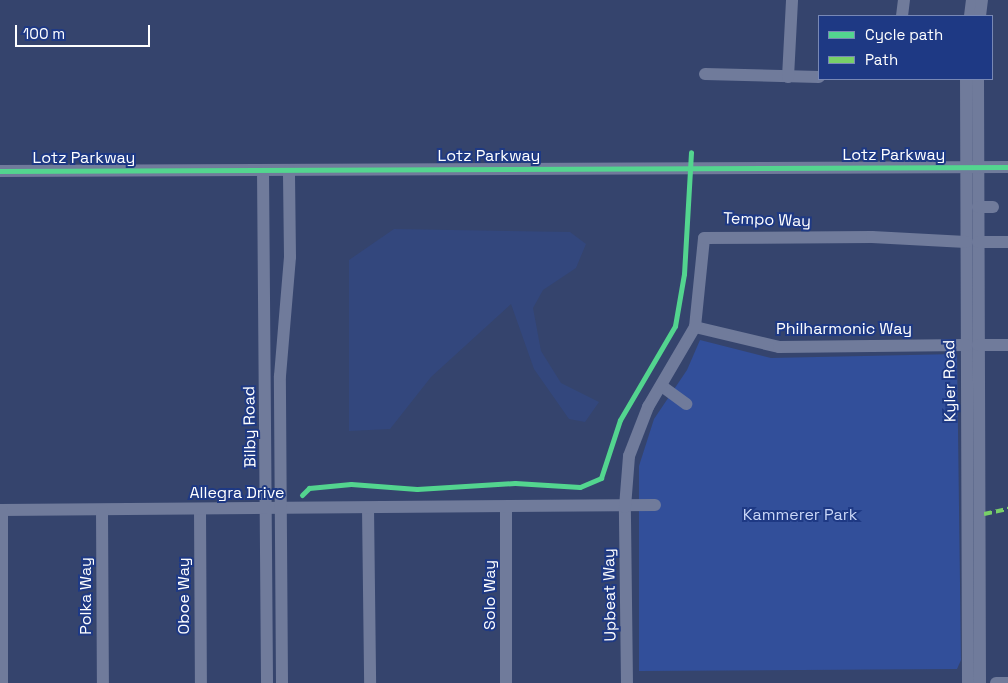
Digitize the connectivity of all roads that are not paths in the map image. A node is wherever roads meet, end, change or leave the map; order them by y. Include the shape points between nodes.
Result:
1 (792, 0) edge
2 (904, 0) edge
3 (972, 0) edge
4 (982, 0) edge
5 (902, 15) edge
6 (970, 15) edge
7 (980, 15) edge
8 (705, 74) dead end
9 (788, 76) junction
10 (818, 77) edge
11 (966, 80) edge
12 (978, 80) edge
13 (972, 167) junction
14 (1008, 167) edge
15 (267, 170) junction
16 (289, 170) junction
17 (0, 171) edge
18 (978, 207) junction
19 (994, 207) dead end
20 (972, 242) junction
21 (1008, 242) edge
22 (695, 327) junction
23 (972, 345) junction
24 (1008, 345) edge
25 (280, 376) junction
26 (663, 387) junction
27 (686, 404) dead end
28 (655, 505) dead end
29 (506, 507) junction
30 (625, 507) junction
31 (368, 508) junction
32 (200, 509) junction
33 (267, 509) junction
34 (280, 509) junction
35 (1, 510) edge
36 (102, 510) junction
37 (968, 589) junction
38 (267, 622) junction
39 (2, 683) edge
40 (103, 683) edge
41 (201, 683) edge
42 (267, 683) edge
43 (274, 683) edge
44 (282, 683) edge
45 (370, 683) edge
46 (506, 683) edge
47 (627, 683) edge
48 (968, 683) edge
49 (980, 683) edge
50 (996, 683) edge
51 (1008, 683) edge

1 - 9 street
2 - 5 street
3 - 6 street
4 - 7 street
8 - 9 street
9 - 10 street
11 - 13 street, Kyler Road
12 - 13 street, Kyler Road
13 - 14 street, Lotz Parkway
13 - 16 street, Lotz Parkway
13 - 18 street, Kyler Road
13 - 20 street, Kyler Road
15 - 16 street, Lotz Parkway
15 - 17 street, Lotz Parkway
15 - 25 street, Bilby Road via 272,316
15 - 33 street, Bilby Road
16 - 25 street, Bilby Road via 290,257
18 - 19 street
18 - 20 street, Kyler Road
20 - 21 street
20 - 22 street, Tempo Way via 709,234 701,243 702,287
20 - 23 street, Kyler Road
20 - 23 street, Kyler Road via 966,296
22 - 23 street, Philharmonic Way via 779,347
22 - 26 street, Tempo Way
23 - 24 street, Philharmonic Way
23 - 37 street, Kyler Road
23 - 49 street via 973,422 979,447
25 - 34 street, Bilby Road
26 - 27 street
26 - 30 street, Tempo Way via 637,431 629,456
28 - 30 street, Allegra Drive
29 - 30 street, Allegra Drive
29 - 31 street, Allegra Drive
29 - 46 street, Solo Way
30 - 47 street, Upbeat Way
31 - 34 street, Allegra Drive
31 - 45 street
32 - 33 street, Allegra Drive
32 - 36 street, Allegra Drive
32 - 41 street, Oboe Way
33 - 34 street, Allegra Drive
33 - 38 street, Bilby Road
34 - 44 street, Bilby Road
35 - 36 street, Allegra Drive
35 - 39 street
36 - 40 street, Polka Way
37 - 48 street, Kyler Road
37 - 49 street via 974,675
38 - 42 street, Bilby Road
38 - 43 street via 274,645
50 - 51 street

